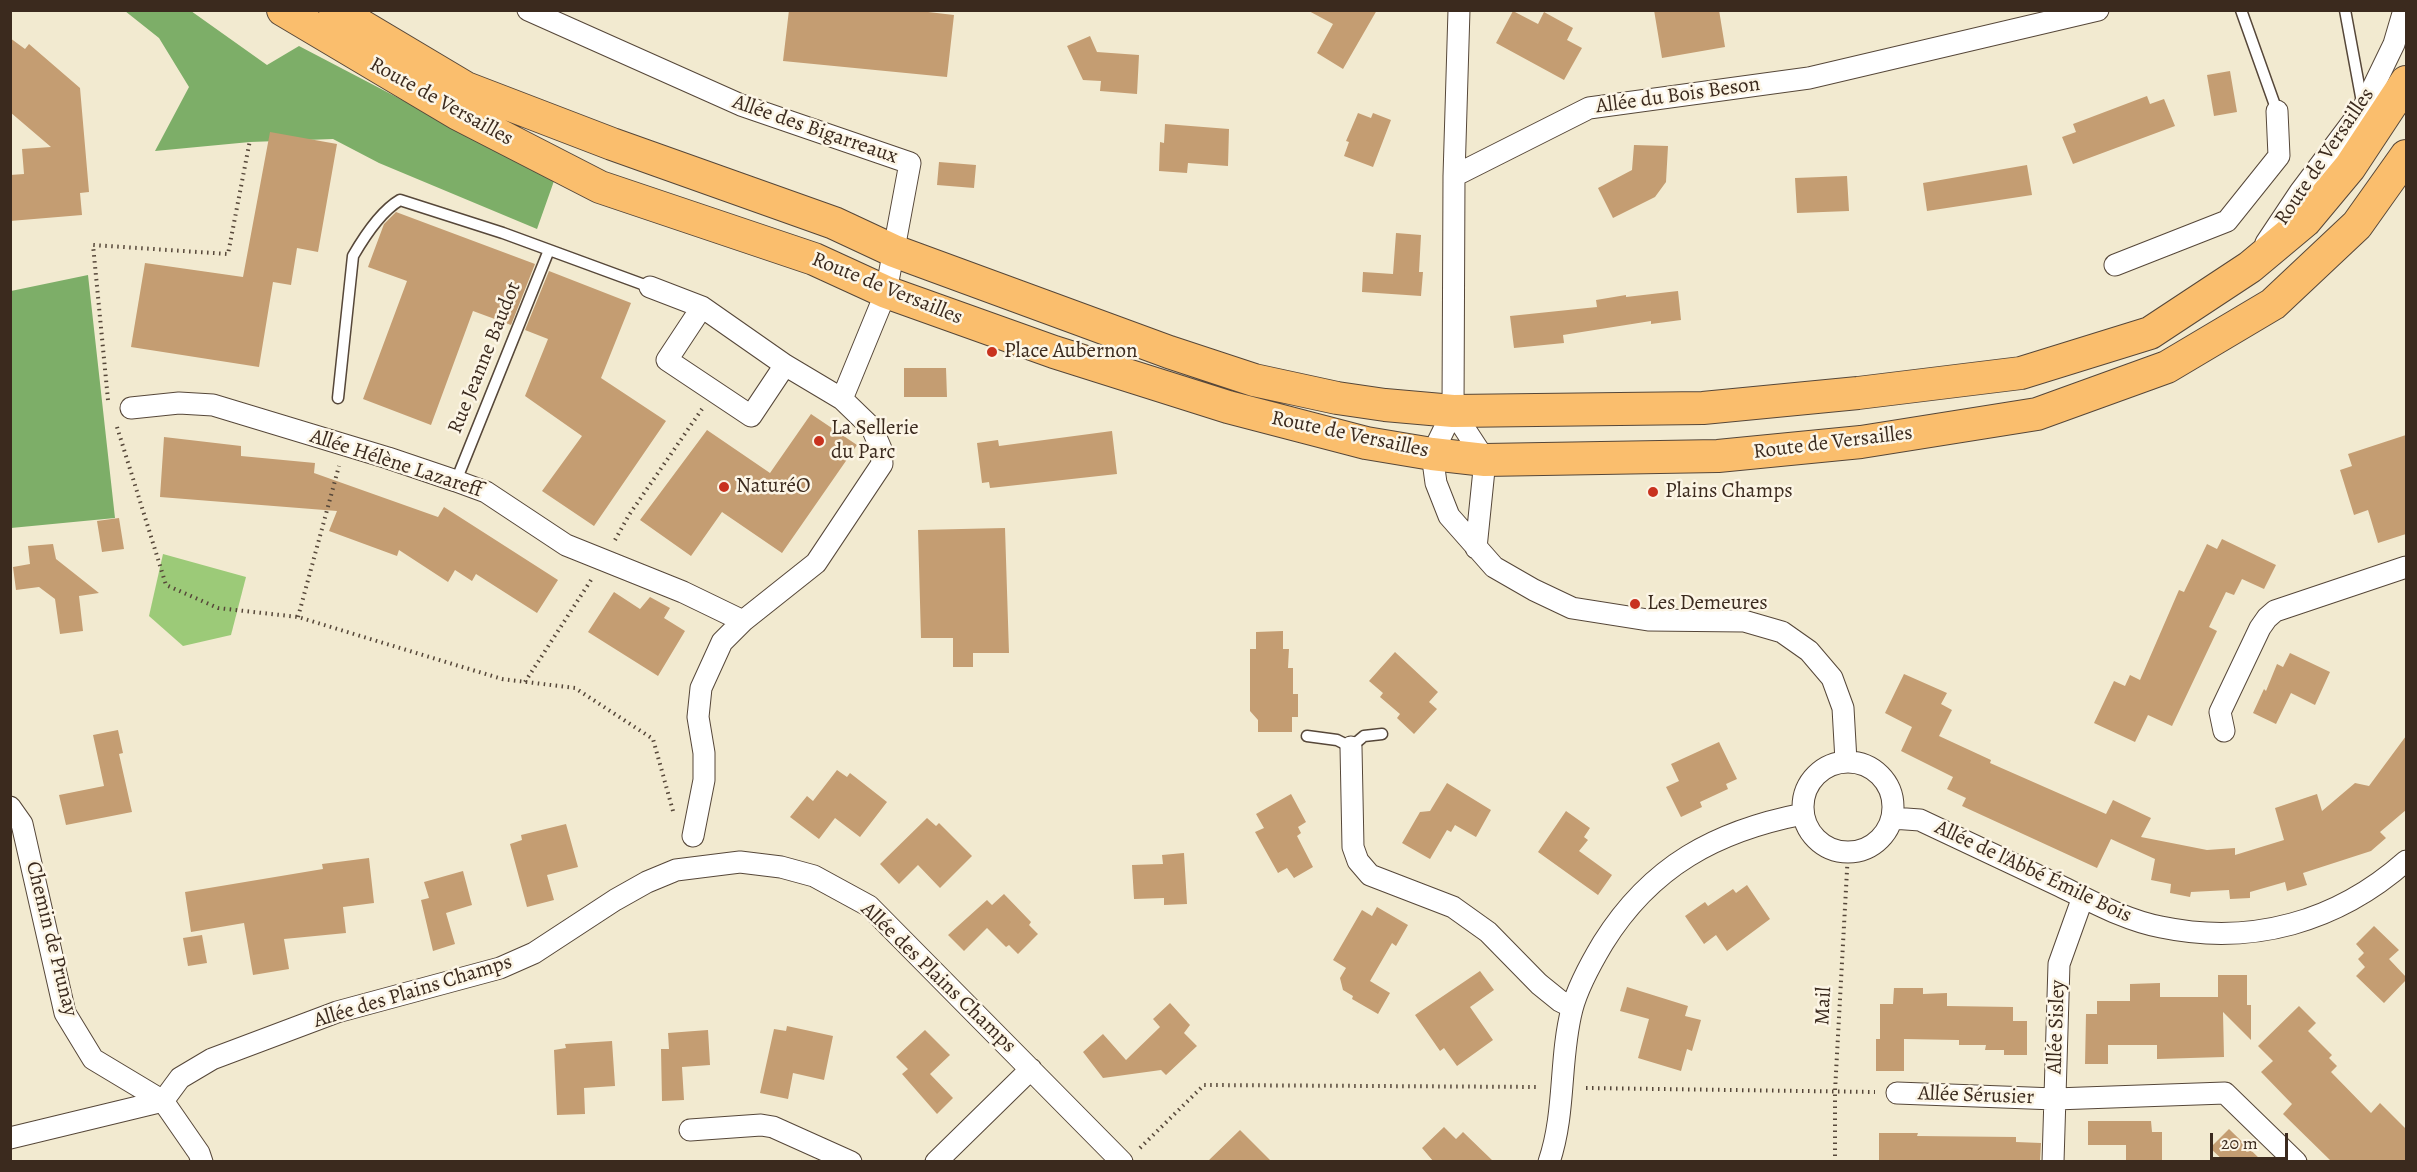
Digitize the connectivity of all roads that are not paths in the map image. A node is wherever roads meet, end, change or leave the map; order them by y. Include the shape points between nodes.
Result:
1 (283, 10) edge
2 (335, 10) edge
3 (528, 10) edge
4 (1459, 10) edge
5 (2098, 10) edge
6 (2241, 10) edge
7 (2345, 10) edge
8 (2404, 10) edge
9 (2406, 82) edge
10 (2363, 108) junction
11 (2277, 111) joint
12 (2406, 156) edge
13 (1454, 176) junction
14 (549, 250) junction
15 (894, 251) junction
16 (2115, 265) dead end
17 (2250, 267) junction
18 (650, 287) joint
19 (886, 292) junction
20 (702, 308) junction
21 (785, 365) junction
22 (338, 398) dead end
23 (842, 399) junction
24 (1453, 403) junction
25 (119, 412) road end
26 (1432, 454) junction
27 (1485, 460) junction
28 (456, 481) junction
29 (1476, 548) junction
30 (2406, 567) edge
31 (743, 621) junction
32 (2224, 731) dead end
33 (1382, 734) dead end
34 (1307, 736) dead end
35 (1351, 747) junction
36 (1846, 761) junction
37 (10, 807) edge
38 (1803, 814) junction
39 (1892, 818) junction
40 (695, 828) road end
41 (2402, 872) edge
42 (2083, 897) junction
43 (1572, 1007) junction
44 (1031, 1069) junction
45 (1897, 1093) road end
46 (2055, 1099) junction
47 (163, 1101) junction
48 (690, 1130) dead end
49 (10, 1138) edge
50 (1128, 1158) edge
51 (202, 1161) edge
52 (851, 1161) edge
53 (936, 1161) edge
54 (1550, 1161) edge
55 (2053, 1161) edge
56 (2296, 1161) edge

1 - 19 main road, Route de Versailles via 458,114 600,187 814,259
2 - 15 main road, Route de Versailles via 466,88 834,223
3 - 15 street, Allée des Bigarreaux via 741,105 910,163
4 - 13 street
5 - 13 street, Allée du Bois Beson via 1809,78 1589,108
6 - 11 lane
7 - 10 lane
8 - 10 street, Route de Versailles via 2394,44
9 - 17 main road, Route de Versailles via 2350,167 2312,212
10 - 17 street, Route de Versailles
11 - 16 street via 2279,156 2227,221
12 - 27 main road, Route de Versailles via 2357,225 2273,304 2167,368 2037,414 1861,442 1718,456
13 - 24 street
14 - 18 lane
14 - 22 lane via 400,200 394,203 353,256
14 - 28 lane, Rue Jeanne Baudot
15 - 19 street, Allée des Bigarreaux
15 - 24 main road, Route de Versailles via 1254,380 1359,401
17 - 24 main road, Route de Versailles via 2150,333 2021,373 1704,408 1555,410
18 - 20 street
19 - 23 street, Allée des Bigarreaux
19 - 26 main road, Route de Versailles via 1054,352 1228,407 1366,443
20 - 21 street
20 - 21 street via 667,360 751,416
21 - 23 street
23 - 31 street via 872,428 881,449 882,464 816,563
24 - 26 street
24 - 27 street
25 - 28 street, Allée Hélène Lazareff via 179,403 213,405
26 - 27 main road, Route de Versailles
26 - 29 street via 1436,483 1449,516
27 - 29 street
28 - 31 street, Allée Hélène Lazareff via 486,492 566,545
29 - 36 street via 1494,567 1572,608 1648,620 1744,621 1782,632 1809,651 1832,678 1843,708
30 - 32 street via 2286,607 2267,618 2220,712
31 - 40 street via 722,642 700,688 698,717 704,771
33 - 35 lane via 1364,736
34 - 35 lane via 1337,740
35 - 43 street via 1353,847 1358,861 1370,875 1453,907 1488,932 1539,984
36 - 38 street via 1822,769 1813,778 1803,801
36 - 39 street via 1860,763 1883,778 1890,790
37 - 47 street, Chemin de Prunay via 22,824 65,1013 93,1059
38 - 39 street via 1818,841 1848,852 1870,846
38 - 43 street via 1760,823 1718,838 1680,861 1646,889 1616,922
39 - 42 street, Allée de l'Abbé Émile Bois via 1920,820
41 - 42 street, Allée de l'Abbé Émile Bois via 2323,914 2284,927 2243,933 2201,933 2160,927
42 - 46 street, Allée Sisley via 2058,964
43 - 54 street via 1565,1043 1560,1118
44 - 47 street, Allée des Plains Champs via 869,906 814,876 740,862 676,870 647,882 534,954 500,968 337,1012 212,1059 180,1078
44 - 50 street, Allée des Plains Champs
44 - 53 street
45 - 46 street, Allée Sérusier
46 - 55 street, Allée Sisley
46 - 56 street, Allée Sérusier via 2226,1093
47 - 49 street
47 - 51 street, Chemin de Prunay
48 - 52 street via 773,1127

